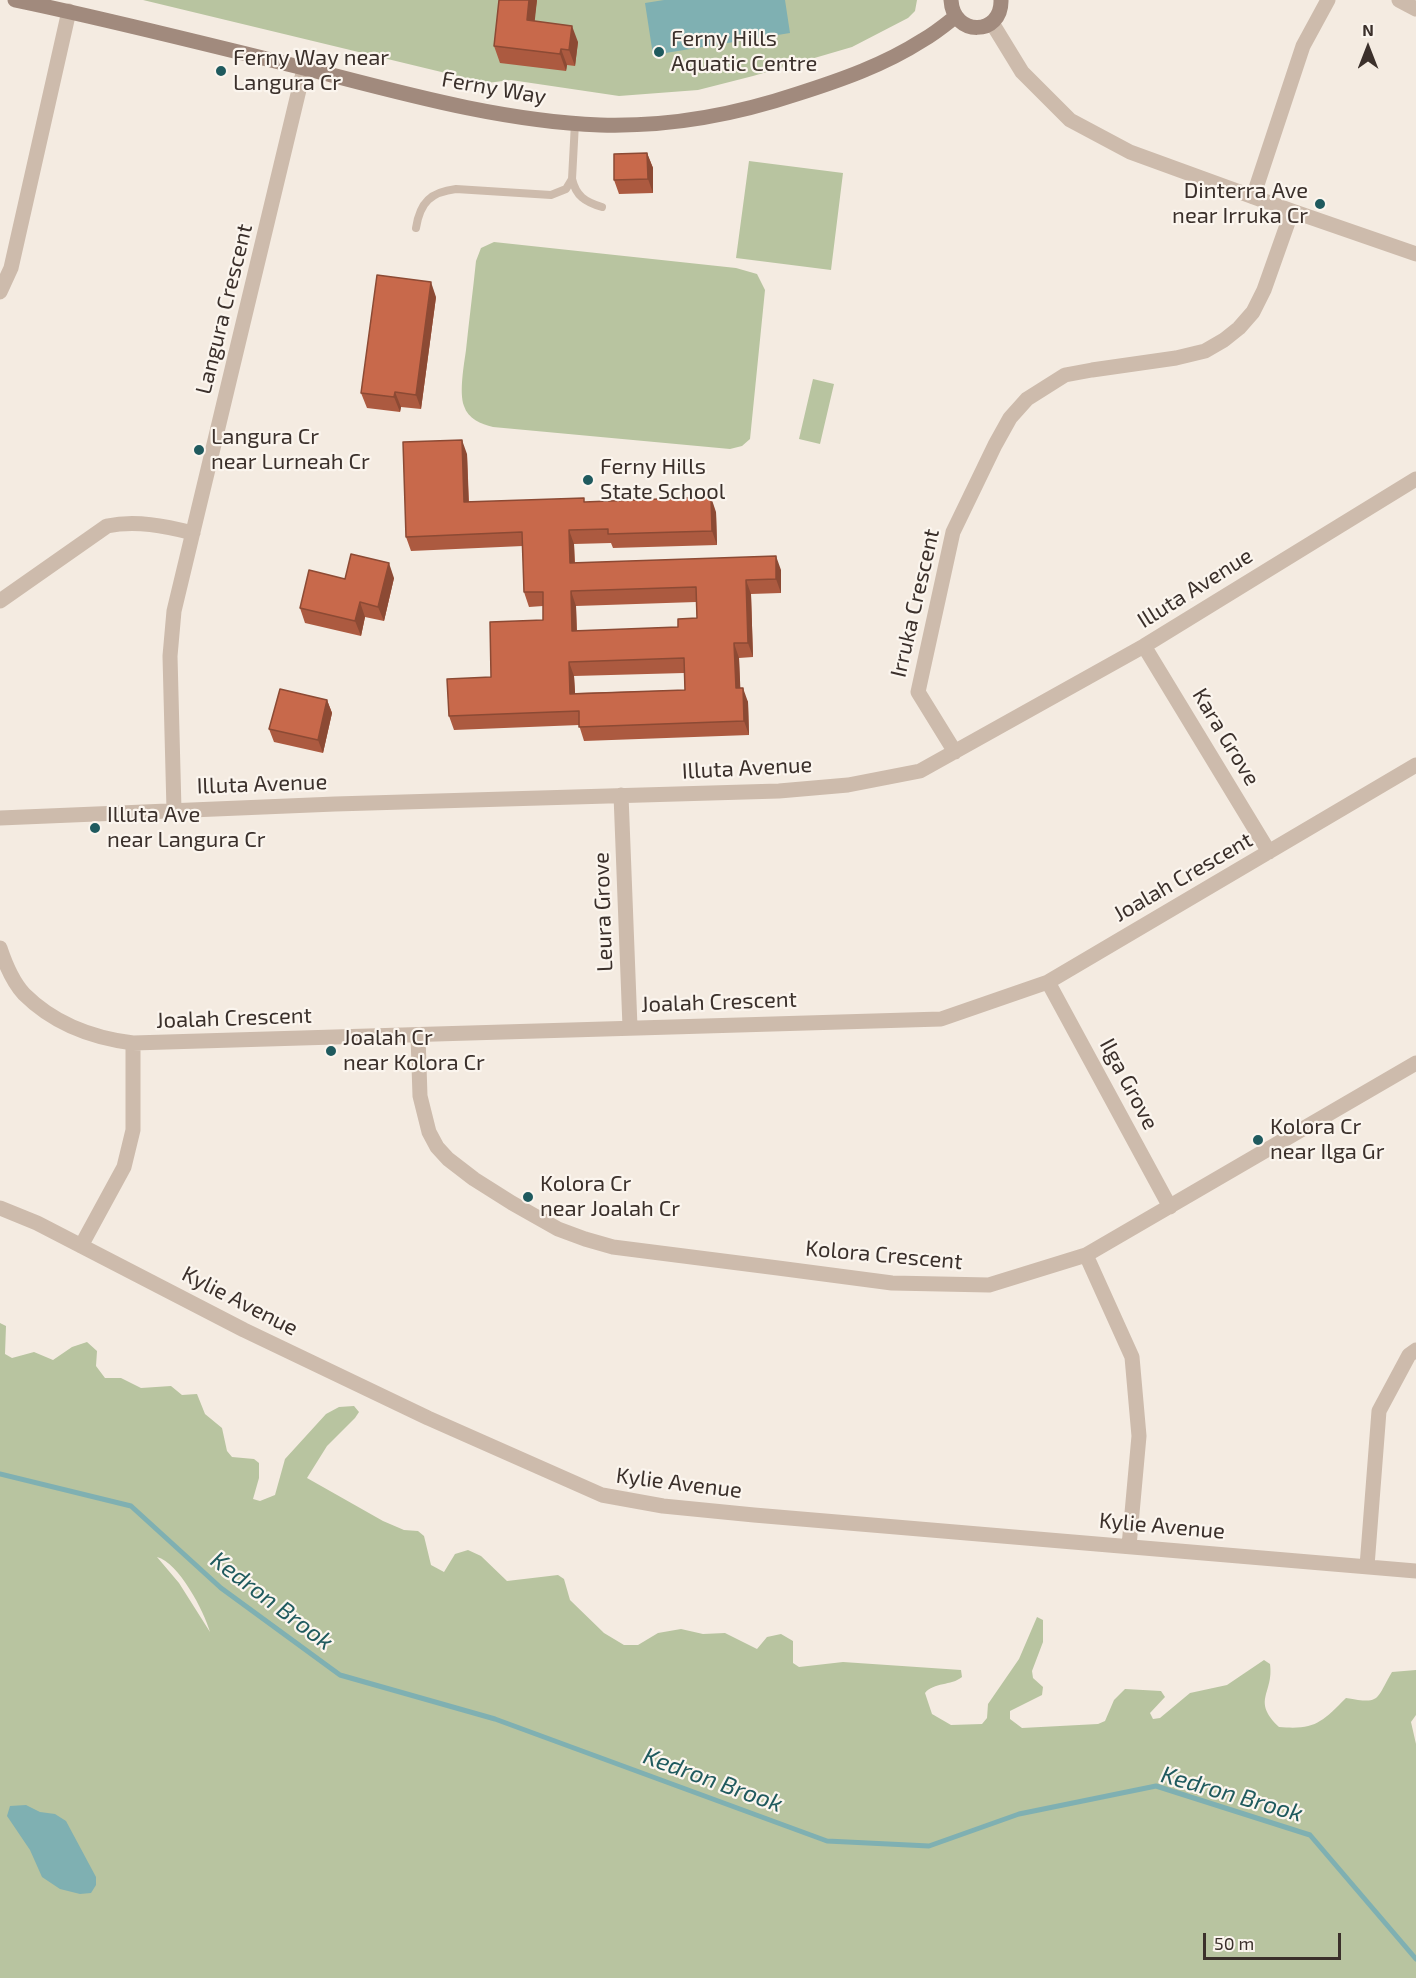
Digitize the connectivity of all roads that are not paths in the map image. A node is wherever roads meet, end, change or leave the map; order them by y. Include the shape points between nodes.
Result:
1 (15, 0) edge
2 (951, 0) edge
3 (1002, 0) edge
4 (1328, 0) edge
5 (1399, 0) edge
6 (1416, 9) edge
7 (69, 12) junction
8 (955, 17) junction
9 (992, 23) junction
10 (304, 69) junction
11 (575, 123) junction
12 (572, 179) junction
13 (1253, 197) junction
14 (602, 207) dead end
15 (1292, 211) junction
16 (416, 228) dead end
17 (1416, 254) edge
18 (0, 292) edge
19 (1416, 479) edge
20 (193, 533) junction
21 (0, 601) edge
22 (1144, 646) junction
23 (955, 752) junction
24 (1416, 765) edge
25 (621, 795) junction
26 (174, 810) junction
27 (0, 818) edge
28 (1269, 852) junction
29 (0, 948) edge
30 (1048, 982) junction
31 (630, 1027) junction
32 (418, 1036) junction
33 (133, 1043) junction
34 (1416, 1063) edge
35 (1170, 1207) junction
36 (0, 1208) edge
37 (81, 1246) junction
38 (1086, 1255) junction
39 (1416, 1350) edge
40 (1129, 1546) junction
41 (1366, 1566) junction
42 (1416, 1571) edge

1 - 7 street, Ferny Way
2 - 8 street
3 - 9 street
4 - 13 street via 1303,46
5 - 6 street
7 - 10 street, Ferny Way
7 - 18 street via 11,268
8 - 9 street via 972,28
8 - 11 street, Ferny Way via 924,40 879,64 790,97 681,121
9 - 13 street via 1022,72 1070,120 1130,152
10 - 11 street, Ferny Way via 479,110
10 - 20 street, Langura Crescent
11 - 12 lane
12 - 14 lane via 581,198
12 - 16 lane via 566,189 551,195 456,189 436,193 421,208
13 - 15 street
15 - 17 street
15 - 23 street, Irruka Crescent via 1253,312 1224,340 1205,351 1176,358 1065,375 1027,399 1010,418 952,532 918,692
19 - 22 street, Illuta Avenue
20 - 21 street via 140,524 107,526
20 - 26 street, Langura Crescent via 171,632
22 - 23 street, Illuta Avenue
22 - 28 street, Kara Grove
23 - 25 street, Illuta Avenue via 920,771 848,785
24 - 28 street, Joalah Crescent
25 - 26 street, Illuta Avenue
25 - 31 street, Leura Grove
26 - 27 street, Illuta Avenue
28 - 30 street, Joalah Crescent
29 - 33 street, Joalah Crescent via 22,992 42,1009 85,1033
30 - 31 street, Joalah Crescent via 941,1019
30 - 35 street, Ilga Grove
31 - 32 street, Joalah Crescent
32 - 33 street, Joalah Crescent
32 - 38 street, Kolora Crescent via 422,1105 437,1147 474,1179 512,1203 585,1239 892,1283 989,1286
33 - 37 street via 133,1130 124,1167
34 - 35 street, Kolora Crescent
35 - 38 street, Kolora Crescent
36 - 37 street, Kylie Avenue
37 - 40 street, Kylie Avenue via 254,1335 602,1495 754,1515
38 - 40 street via 1132,1357 1139,1436
39 - 41 street via 1409,1355 1379,1410
40 - 41 street, Kylie Avenue
41 - 42 street, Kylie Avenue

